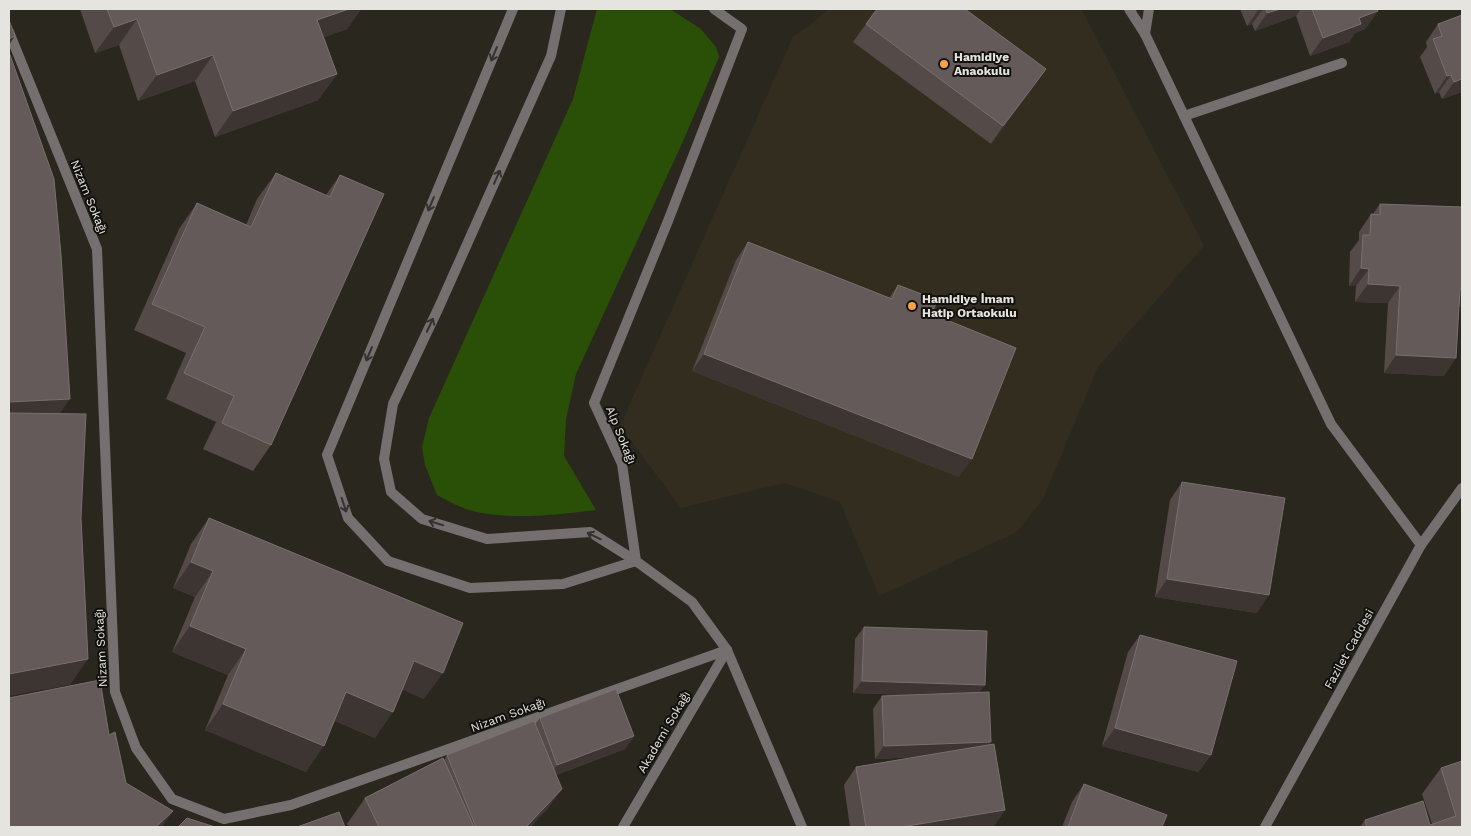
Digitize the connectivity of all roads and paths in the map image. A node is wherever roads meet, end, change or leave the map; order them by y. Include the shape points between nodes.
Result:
1 (513, 9) edge
2 (561, 9) edge
3 (714, 9) edge
4 (1129, 9) edge
5 (1149, 9) edge
6 (9, 32) edge
7 (1145, 34) junction
8 (1342, 63) dead end
9 (1184, 116) junction
10 (1462, 488) edge
11 (1422, 545) junction
12 (636, 561) junction
13 (727, 650) junction
14 (623, 827) edge
15 (802, 827) edge
16 (1265, 827) edge

1 -> 12 street via 327,455 348,518 388,561 470,588 563,584
12 -> 2 street via 590,532 488,539 422,519 391,492 384,459 393,404 551,56
3 - 12 street, Alp Sokağı via 742,29 594,403 622,464
4 - 7 street
5 - 7 street
6 - 13 street, Nizam Sokağı via 97,249 115,692 136,748 172,799 224,819 291,805
7 - 9 street
8 - 9 street
9 - 11 street via 1332,424
10 - 11 street, Fazilet Caddesi
11 - 16 street, Fazilet Caddesi
12 - 13 street via 692,602
13 - 14 street, Akademi Sokağı
13 - 15 street

